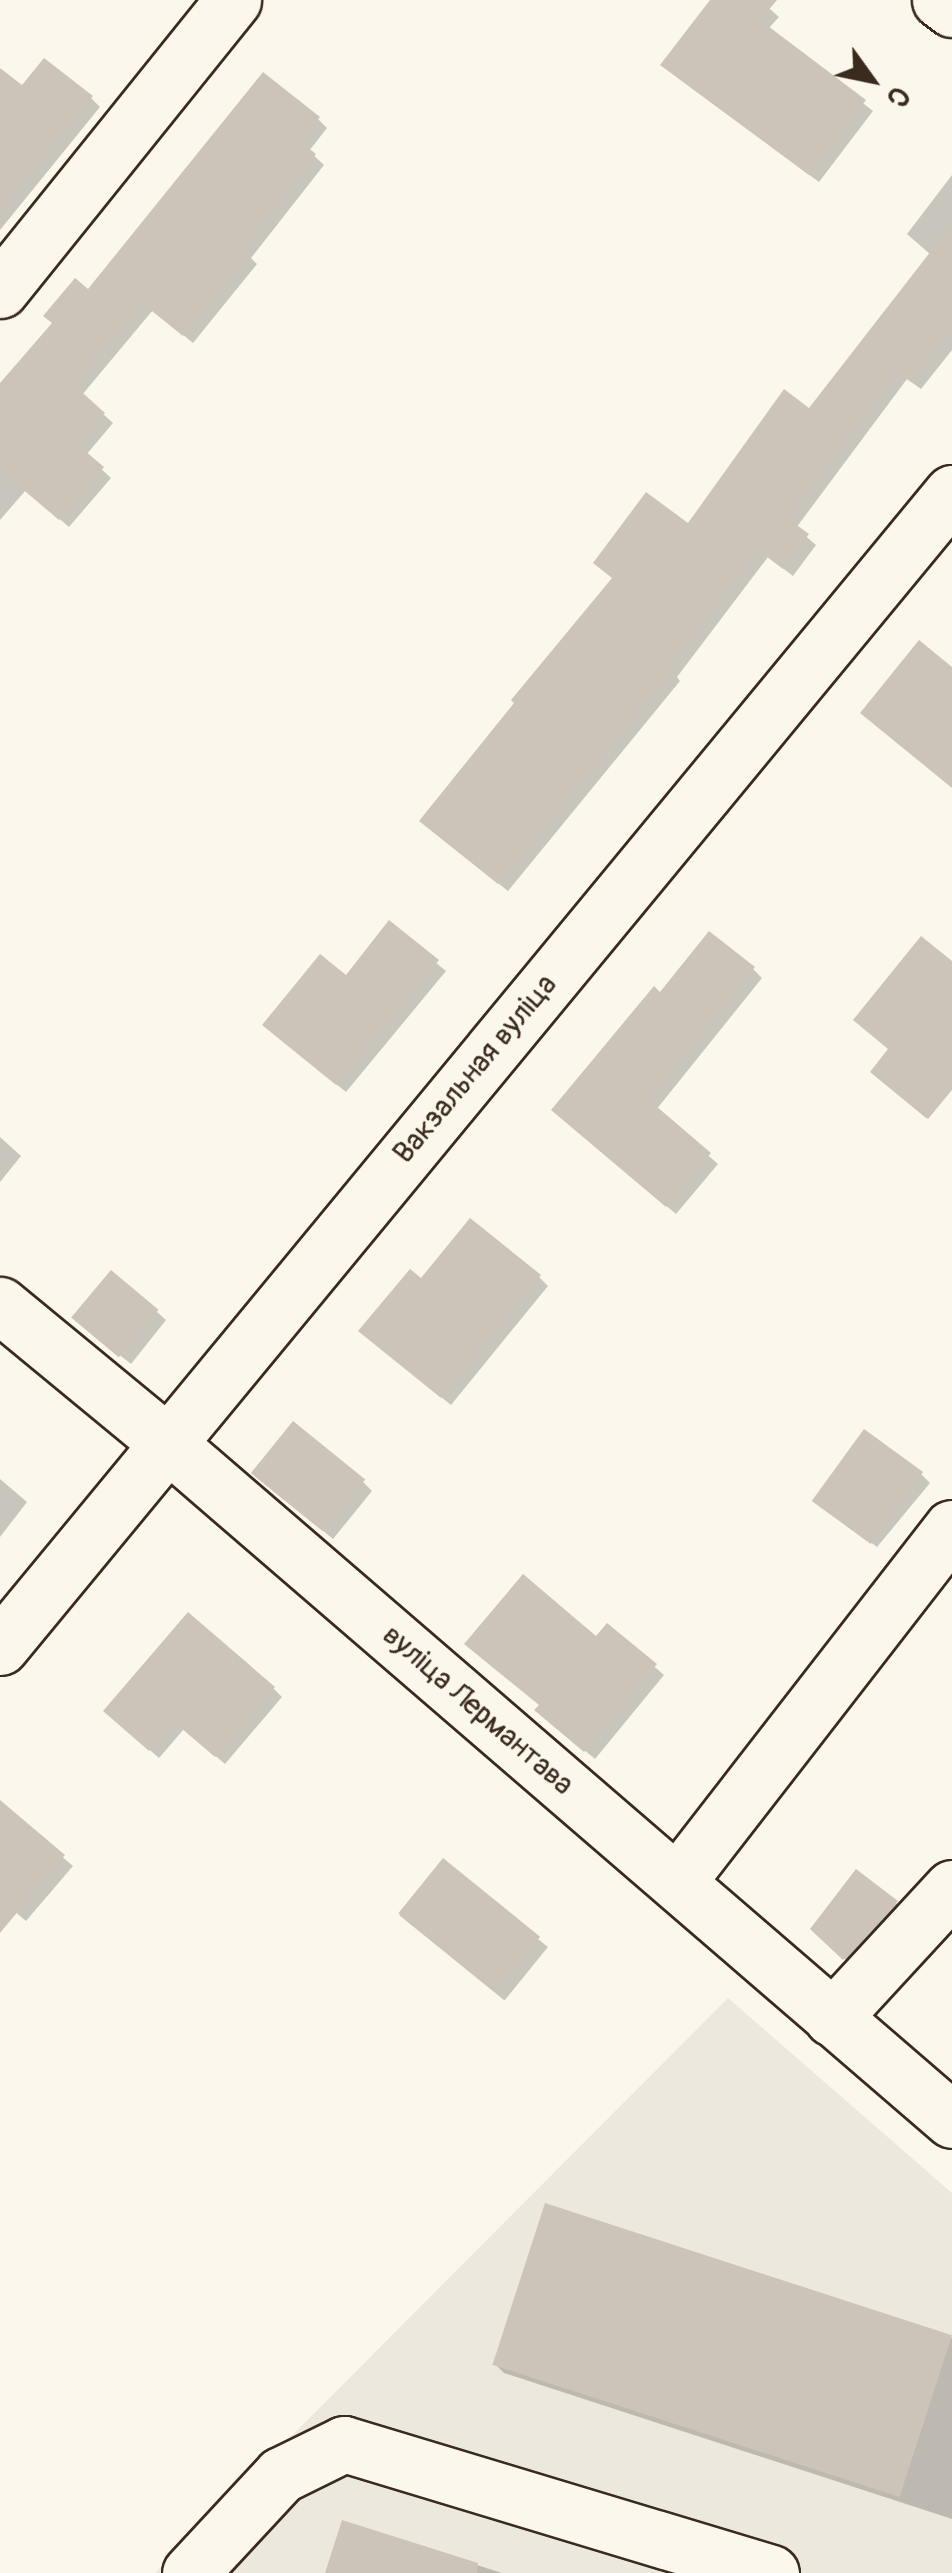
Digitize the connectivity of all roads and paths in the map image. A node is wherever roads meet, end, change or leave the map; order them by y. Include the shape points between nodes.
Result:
1 (233, 0) edge
2 (940, 0) edge
3 (952, 10) edge
4 (0, 290) edge
5 (952, 492) edge
6 (0, 1304) edge
7 (166, 1442) junction
8 (952, 1528) edge
9 (0, 1648) edge
10 (677, 1882) junction
11 (952, 1888) edge
12 (832, 2018) junction
13 (952, 2120) edge
14 (190, 2573) edge
15 (771, 2573) edge

1 - 4 street
2 - 3 street
5 - 7 street, Вакзальная вуліца
6 - 7 street, вуліца Лермантава
7 - 9 street, Вакзальная вуліца
7 - 10 street, вуліца Лермантава
8 - 10 street
10 - 12 street, вуліца Лермантава
11 - 12 street
12 - 13 street, вуліца Лермантава
14 - 15 street via 281,2474 344,2444

